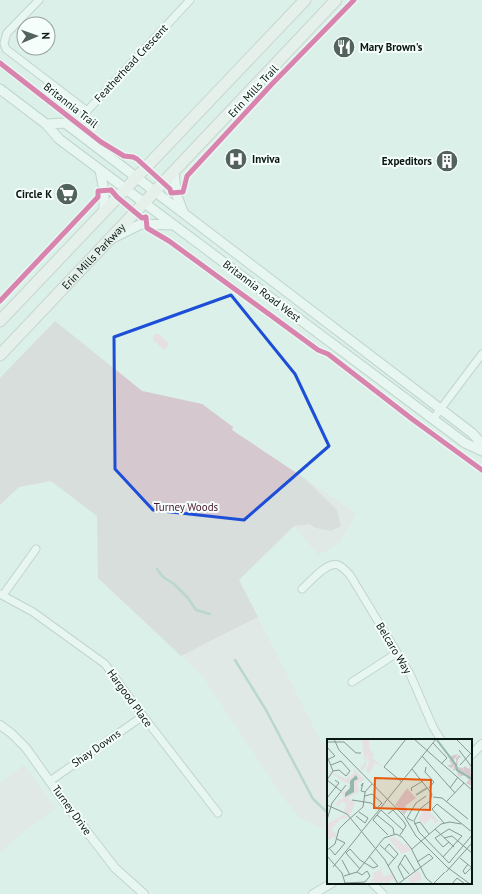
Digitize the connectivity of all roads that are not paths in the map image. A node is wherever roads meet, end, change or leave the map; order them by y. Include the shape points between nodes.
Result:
1 (39, 0) edge
2 (190, 0) edge
3 (305, 0) edge
4 (336, 0) edge
5 (0, 89) edge
6 (46, 124) junction
7 (100, 170) junction
8 (174, 171) junction
9 (136, 177) junction
10 (126, 189) junction
11 (155, 191) junction
12 (144, 203) junction
13 (104, 212) junction
14 (183, 212) junction
15 (174, 225) junction
16 (108, 241) junction
17 (0, 321) edge
18 (482, 354) edge
19 (0, 355) edge
20 (441, 409) junction
21 (433, 419) junction
22 (482, 444) edge
23 (482, 451) edge
24 (36, 549) dead end
25 (302, 589) dead end
26 (2, 594) edge
27 (397, 653) junction
28 (352, 682) dead end
29 (143, 716) junction
30 (0, 726) edge
31 (440, 739) edge
32 (482, 744) edge
33 (472, 754) edge
34 (50, 781) junction
35 (218, 813) dead end
36 (330, 884) edge
37 (373, 884) edge
38 (144, 894) edge
39 (313, 894) edge
40 (383, 894) edge

1 - 2 street, Featherhead Crescent via 8,33 4,43 6,49 87,111
3 - 9 main road
4 - 8 main road, Erin Mills Parkway
5 - 6 main road, Britannia Road West
6 - 7 main road, Britannia Road West via 59,139
6 - 9 main road, Britannia Road West via 65,123
7 - 10 main road, Britannia Road West
7 - 13 main road
8 - 11 main road, Erin Mills Parkway
8 - 14 main road via 176,193
9 - 10 main road
9 - 11 main road, Britannia Road West
10 - 12 main road, Britannia Road West
10 - 13 main road
11 - 12 main road, Erin Mills Parkway
11 - 14 main road, Britannia Road West
12 - 15 main road, Britannia Road West
12 - 16 main road, Erin Mills Parkway
13 - 17 main road
14 - 20 main road, Britannia Road West
15 - 16 main road via 141,224
15 - 21 main road, Britannia Road West
16 - 19 main road, Erin Mills Parkway
18 - 20 street
20 - 21 street
20 - 22 main road, Britannia Road West
21 - 23 main road, Britannia Road West via 465,443
24 - 26 street
25 - 27 street, Belcaro Way via 330,564 342,567 350,575
26 - 29 street, Hargood Place via 34,612 105,664
27 - 28 street
27 - 31 street, Belcaro Way via 410,674
29 - 34 street, Shay Downs
29 - 35 street, Hargood Place
30 - 34 street, Turney Drive via 26,748
32 - 33 street
34 - 38 street, Turney Drive via 115,868
36 - 39 street
37 - 40 street

